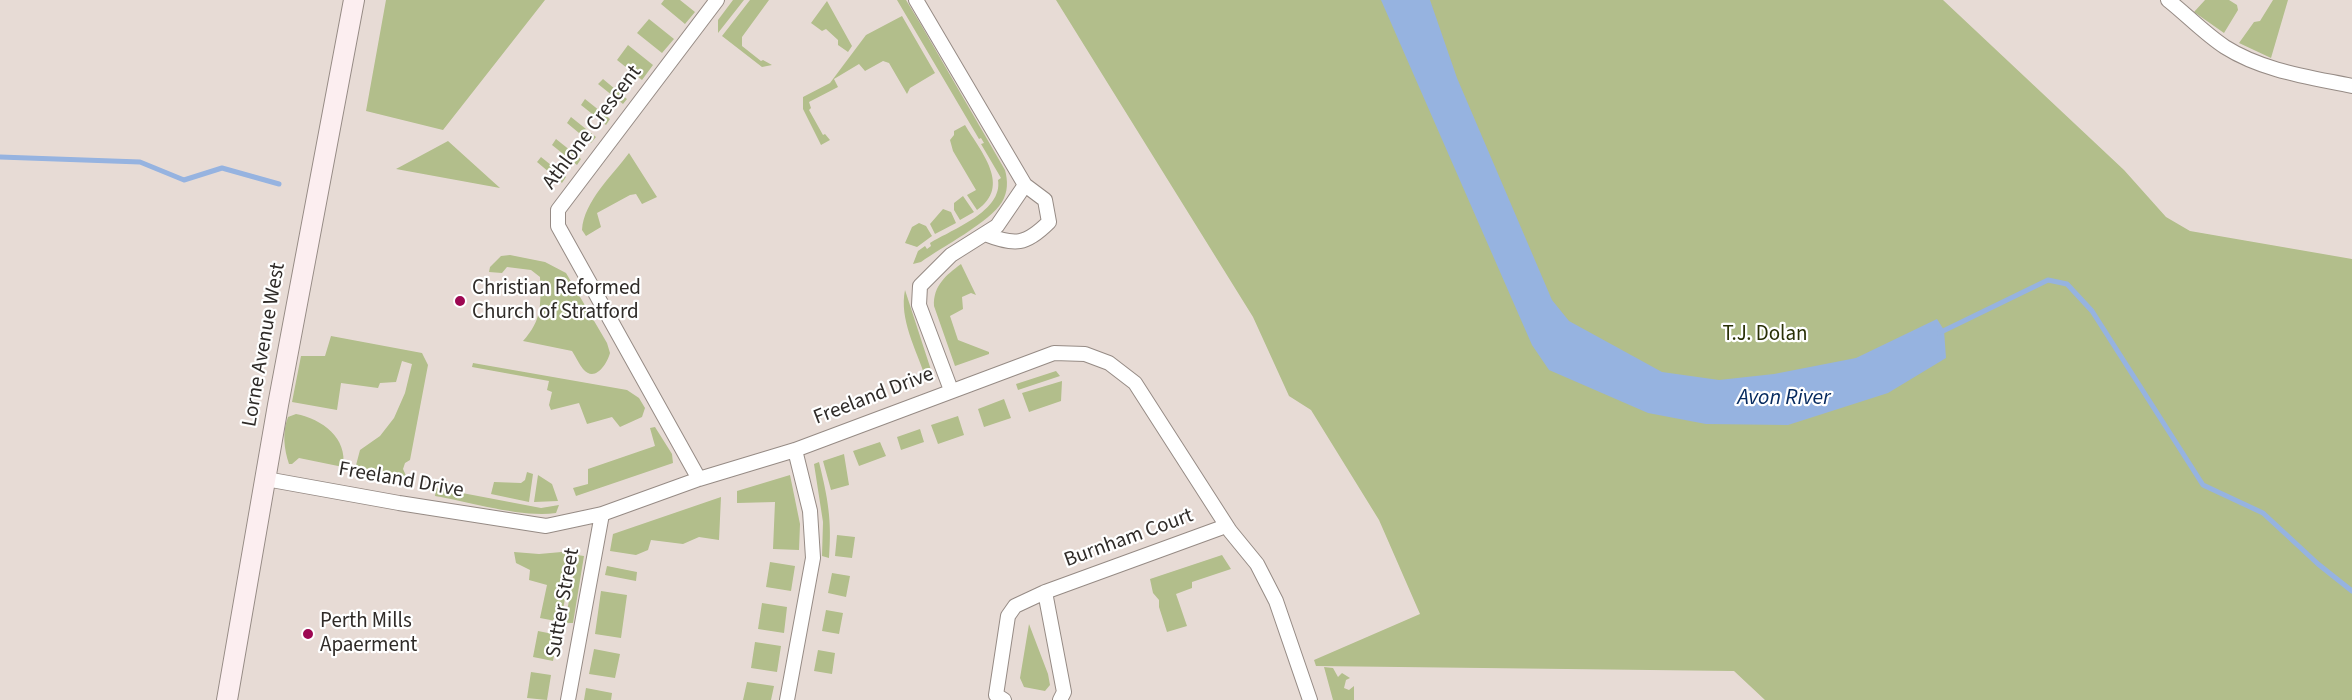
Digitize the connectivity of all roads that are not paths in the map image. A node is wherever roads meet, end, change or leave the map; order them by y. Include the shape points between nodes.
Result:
1 (354, 0) edge
2 (717, 0) edge
3 (916, 0) edge
4 (2168, 0) edge
5 (2352, 86) edge
6 (1025, 184) junction
7 (985, 234) junction
8 (951, 390) junction
9 (795, 450) junction
10 (266, 478) junction
11 (699, 479) junction
12 (602, 514) junction
13 (1226, 526) junction
14 (1045, 592) junction
15 (227, 700) edge
16 (568, 700) edge
17 (787, 700) edge
18 (1004, 700) edge
19 (1060, 700) edge
20 (1310, 700) edge

1 - 10 main road, Lorne Avenue West
2 - 11 street, Athlone Crescent via 558,210 558,226
3 - 6 street
4 - 5 street via 2241,56 2272,69
6 - 7 street via 997,226
6 - 7 street via 1045,200 1049,222 1033,237 1010,242
7 - 8 street via 951,255 920,286 919,305
8 - 9 street, Freeland Drive
8 - 13 street, Freeland Drive via 1054,353 1085,354 1109,363 1135,383
9 - 11 street, Freeland Drive
9 - 17 street via 810,512 813,558
10 - 12 street, Freeland Drive via 546,526
10 - 15 main road, Lorne Avenue West
11 - 12 street, Freeland Drive
12 - 16 street, Sutter Street
13 - 14 street, Burnham Court
13 - 20 street, Freeland Drive via 1257,564 1276,601
14 - 18 street, Burnham Court via 1015,606 1008,616 996,694
14 - 19 street, Burnham Court via 1064,692

